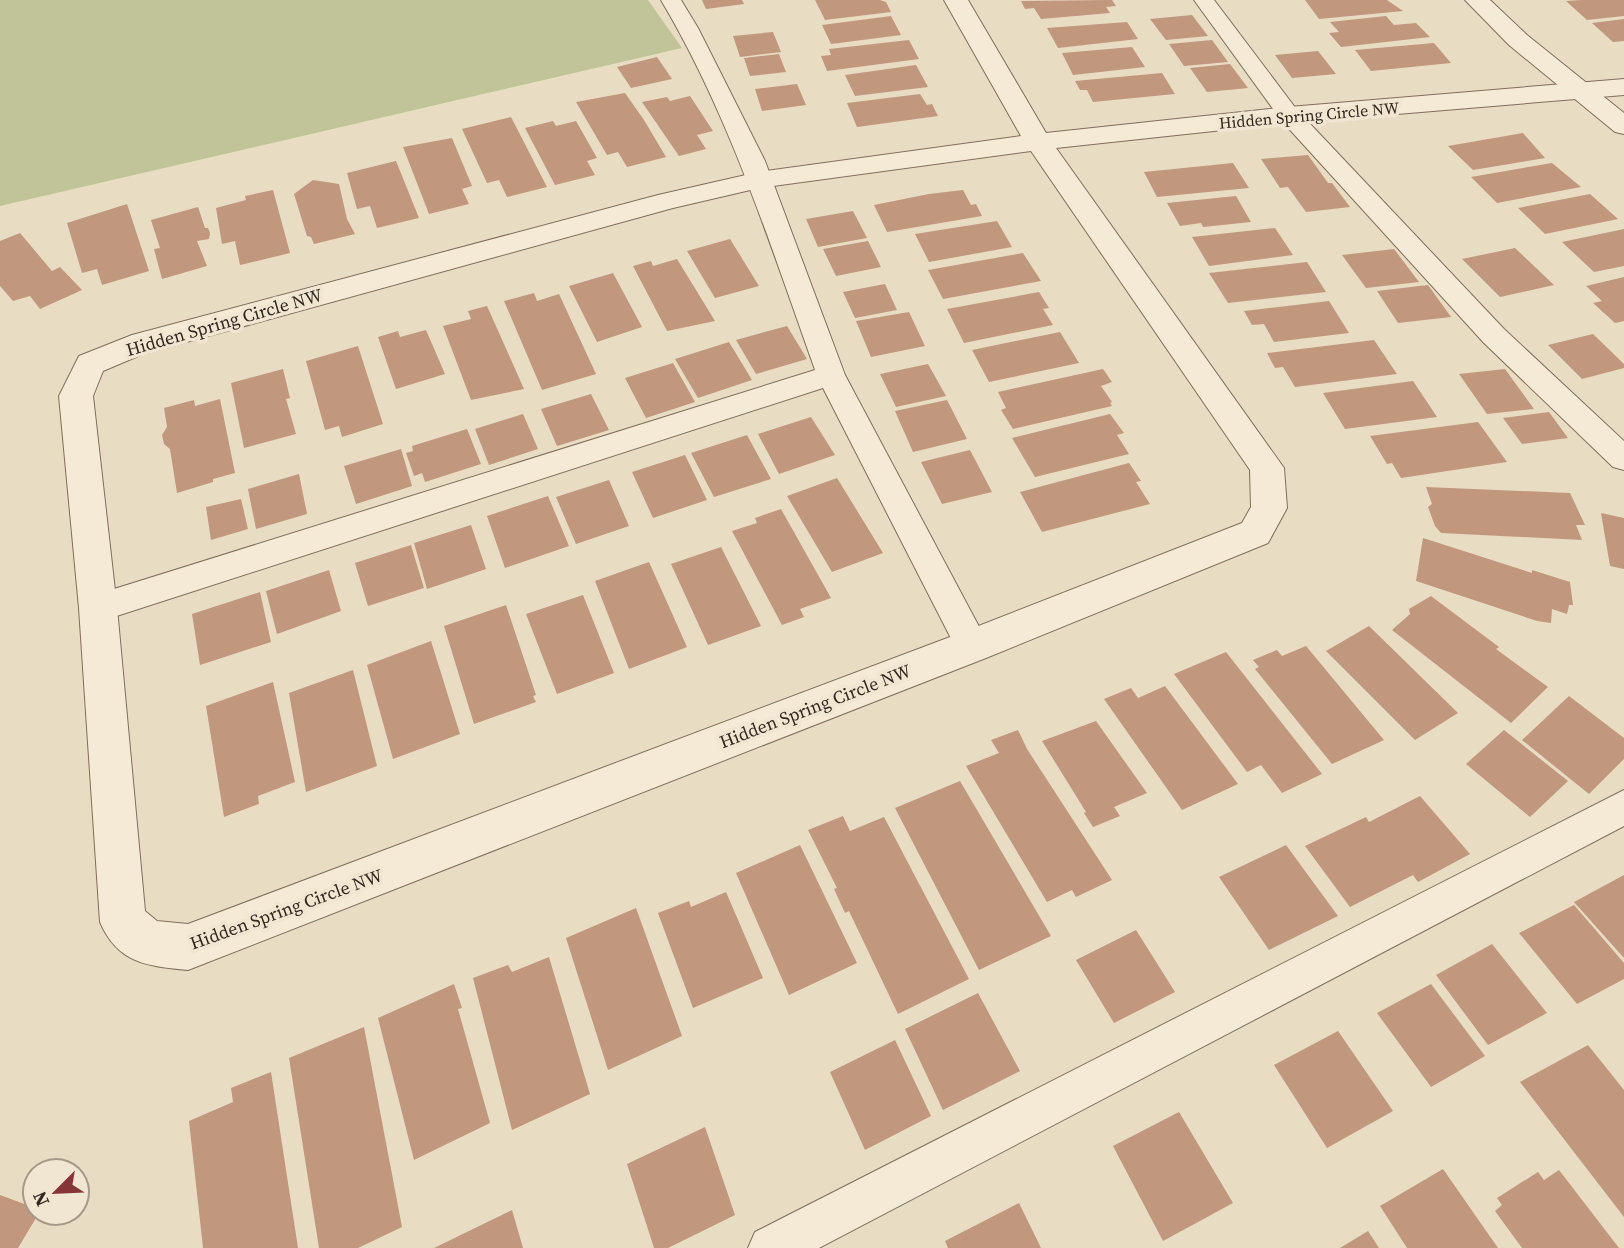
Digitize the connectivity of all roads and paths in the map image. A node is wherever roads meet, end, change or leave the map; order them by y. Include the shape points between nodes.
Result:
1 (671, 0) edge
2 (956, 0) edge
3 (1204, 0) edge
4 (1477, 0) edge
5 (1624, 87) edge
6 (1580, 92) junction
7 (1289, 115) junction
8 (1624, 126) edge
9 (1038, 142) junction
10 (759, 180) junction
11 (831, 375) junction
12 (1624, 459) edge
13 (98, 608) junction
14 (972, 646) junction
15 (1624, 807) edge
16 (771, 1248) edge

1 - 10 lane
2 - 9 street
3 - 7 lane
4 - 6 street
5 - 6 street, Hidden Spring Circle NW
6 - 7 street, Hidden Spring Circle NW
6 - 8 street
7 - 9 street, Hidden Spring Circle NW
7 - 12 lane via 1494,336
9 - 10 street, Hidden Spring Circle NW
9 - 14 street, Hidden Spring Circle NW via 1268,468 1269,508 1255,533
10 - 11 lane
10 - 13 street, Hidden Spring Circle NW via 132,346 90,364 76,396
11 - 13 lane
11 - 14 lane
13 - 14 street, Hidden Spring Circle NW via 122,922 147,943 188,947
15 - 16 lane

